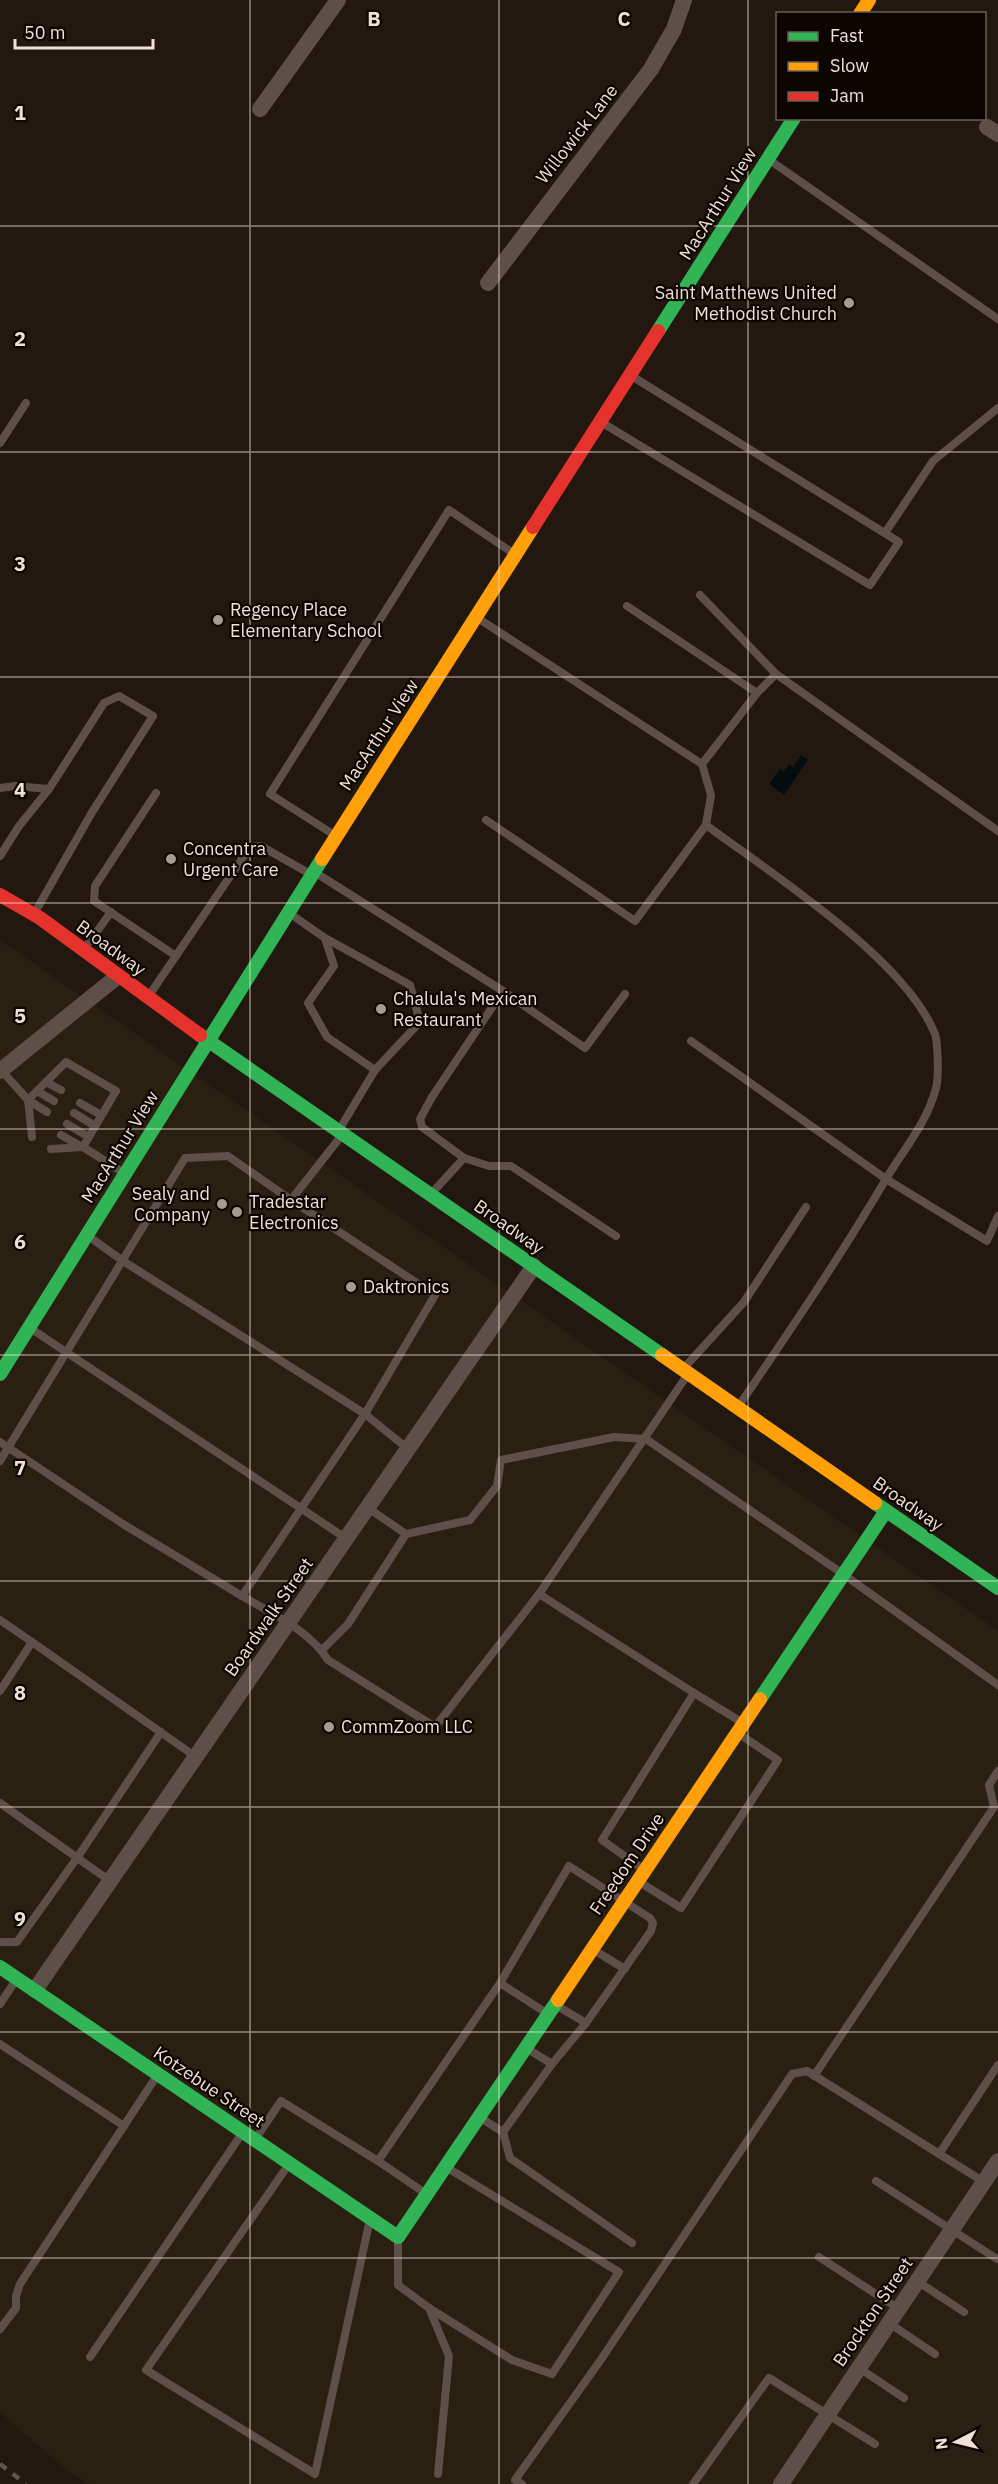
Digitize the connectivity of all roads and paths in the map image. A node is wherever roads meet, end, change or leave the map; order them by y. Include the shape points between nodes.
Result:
1 (338, 0) edge
2 (684, 0) edge
3 (260, 109) dead end
4 (793, 120) edge
5 (768, 159) junction
6 (488, 283) dead end
7 (998, 319) edge
8 (630, 375) junction
9 (26, 403) dead end
10 (998, 408) edge
11 (601, 421) junction
12 (0, 443) edge
13 (885, 533) junction
14 (516, 555) junction
15 (700, 595) dead end
16 (627, 606) dead end
17 (476, 617) junction
18 (776, 674) junction
19 (757, 693) junction
20 (702, 764) junction
21 (0, 789) edge
22 (49, 789) junction
23 (156, 793) dead end
24 (486, 820) dead end
25 (706, 825) junction
26 (998, 831) edge
27 (337, 836) junction
28 (0, 856) edge
29 (313, 873) junction
30 (0, 895) edge
31 (111, 912) junction
32 (288, 913) junction
33 (34, 915) junction
34 (325, 938) junction
35 (84, 950) junction
36 (176, 956) junction
37 (118, 976) junction
38 (503, 991) junction
39 (625, 994) dead end
40 (148, 997) junction
41 (207, 1040) junction
42 (691, 1041) dead end
43 (1, 1070) edge
44 (375, 1070) junction
45 (46, 1082) junction
46 (61, 1090) dead end
47 (37, 1091) junction
48 (28, 1100) junction
49 (54, 1101) dead end
50 (80, 1103) dead end
51 (47, 1112) dead end
52 (74, 1113) dead end
53 (101, 1115) junction
54 (30, 1117) junction
55 (40, 1123) dead end
56 (67, 1124) dead end
57 (95, 1126) junction
58 (341, 1132) junction
59 (61, 1135) dead end
60 (32, 1137) dead end
61 (89, 1137) junction
62 (83, 1147) junction
63 (51, 1149) dead end
64 (464, 1158) junction
65 (125, 1173) junction
66 (886, 1179) junction
67 (431, 1194) junction
68 (291, 1200) junction
69 (806, 1207) dead end
70 (998, 1216) edge
71 (87, 1235) junction
72 (615, 1236) dead end
73 (123, 1261) junction
74 (534, 1266) junction
75 (29, 1328) junction
76 (68, 1353) junction
77 (686, 1370) junction
78 (0, 1374) edge
79 (738, 1407) junction
80 (365, 1414) junction
81 (646, 1439) junction
82 (4, 1445) edge
83 (408, 1449) junction
84 (0, 1461) edge
85 (368, 1508) junction
86 (300, 1510) junction
87 (886, 1511) junction
88 (406, 1534) junction
89 (346, 1539) junction
90 (843, 1575) junction
91 (998, 1588) edge
92 (539, 1594) junction
93 (242, 1596) junction
94 (0, 1620) edge
95 (288, 1624) junction
96 (32, 1642) junction
97 (322, 1650) junction
98 (998, 1685) edge
99 (0, 1691) edge
100 (694, 1693) junction
101 (740, 1728) junction
102 (161, 1732) junction
103 (196, 1757) junction
104 (998, 1771) edge
105 (0, 1803) edge
106 (77, 1858) junction
107 (641, 1876) junction
108 (110, 1881) junction
109 (624, 1901) junction
110 (0, 1942) edge
111 (591, 1949) junction
112 (0, 1967) edge
113 (625, 1969) junction
114 (17, 1978) junction
115 (500, 1983) junction
116 (35, 1990) junction
117 (0, 2004) edge
118 (551, 2009) junction
119 (586, 2023) junction
120 (0, 2044) edge
121 (525, 2047) junction
122 (552, 2064) junction
123 (998, 2065) edge
124 (158, 2074) junction
125 (814, 2076) junction
126 (479, 2117) junction
127 (124, 2126) junction
128 (503, 2132) junction
129 (249, 2136) junction
130 (939, 2154) junction
131 (378, 2161) junction
132 (290, 2163) junction
133 (997, 2164) edge
134 (445, 2167) junction
135 (876, 2181) dead end
136 (984, 2182) junction
137 (426, 2194) junction
138 (371, 2218) junction
139 (952, 2229) junction
140 (398, 2237) junction
141 (632, 2243) dead end
142 (819, 2256) dead end
143 (997, 2259) edge
144 (917, 2281) junction
145 (429, 2308) junction
146 (898, 2309) junction
147 (964, 2312) dead end
148 (889, 2323) junction
149 (0, 2329) edge
150 (935, 2354) dead end
151 (90, 2357) dead end
152 (859, 2368) junction
153 (904, 2397) dead end
154 (828, 2414) junction
155 (874, 2444) dead end
156 (438, 2474) dead end
157 (516, 2483) edge
158 (693, 2484) edge
159 (781, 2484) edge

1 - 3 street
2 - 6 street, Willowick Lane via 674,29 651,69
4 - 5 street, MacArthur View
5 - 7 lane
5 - 8 street, MacArthur View
8 - 11 street, MacArthur View
8 - 13 lane
9 - 12 lane
10 - 13 lane via 933,461
11 - 13 lane via 870,585 899,542
11 - 14 street, MacArthur View
14 - 17 street, MacArthur View
14 - 27 lane via 449,510 270,794
15 - 18 lane
16 - 19 lane
17 - 20 lane
17 - 27 street, MacArthur View
18 - 19 lane
18 - 26 lane
19 - 20 lane
20 - 25 lane via 711,795
21 - 22 lane
22 - 28 lane
22 - 33 lane via 104,703 119,696 153,716
23 - 31 lane via 95,886 94,901
24 - 25 lane via 635,921
25 - 66 lane via 820,910 896,976 936,1036 937,1086 923,1124
27 - 29 street, MacArthur View
29 - 32 street, MacArthur View
29 - 36 lane via 261,846 250,847
29 - 38 lane
30 - 33 street, Broadway
31 - 35 lane
31 - 36 lane
32 - 34 lane
32 - 41 street, MacArthur View
33 - 35 street, Broadway
34 - 44 lane via 334,966 308,1003 327,1037
34 - 44 lane via 410,985 420,1022
35 - 37 street, Broadway
36 - 40 lane
37 - 40 street, Broadway
37 - 43 street
38 - 39 lane via 585,1048
38 - 64 lane via 420,1119 422,1127
40 - 41 street, Broadway
41 - 58 street, Broadway
41 - 65 street, MacArthur View
42 - 66 lane
43 - 48 lane
44 - 58 lane
45 - 46 lane
45 - 47 lane
45 - 53 lane via 66,1062 116,1091
47 - 48 lane
47 - 49 lane
48 - 51 lane
48 - 54 lane
50 - 53 lane
52 - 57 lane
53 - 57 lane
54 - 55 lane
54 - 60 lane
56 - 61 lane
57 - 61 lane
58 - 67 street, Broadway
58 - 68 lane
59 - 62 lane
61 - 62 lane
62 - 63 lane
62 - 65 lane
64 - 67 lane
64 - 72 lane via 489,1166 511,1166
65 - 71 street, MacArthur View
66 - 70 lane via 987,1241
66 - 79 lane via 844,1250
67 - 74 street, Broadway
68 - 73 lane via 228,1156 185,1158
68 - 80 lane via 435,1295
69 - 77 lane via 744,1302
71 - 73 lane
71 - 75 street, MacArthur View
73 - 76 lane
73 - 80 lane
74 - 77 street, Broadway
74 - 83 street, Boardwalk Street
75 - 76 lane
75 - 78 street, MacArthur View
76 - 82 lane
76 - 86 lane
77 - 79 street, Broadway
77 - 81 lane
79 - 87 street, Broadway
80 - 83 lane
80 - 86 lane
81 - 88 lane via 614,1437 501,1460 497,1486 470,1520
81 - 90 lane
81 - 92 lane
82 - 84 lane
82 - 93 lane
83 - 85 street, Boardwalk Street
85 - 88 lane
85 - 89 street, Boardwalk Street
86 - 89 lane
86 - 93 lane
87 - 90 street, Freedom Drive
87 - 91 street, Broadway
88 - 97 lane via 348,1624
89 - 95 street, Boardwalk Street
90 - 98 lane
90 - 101 street, Freedom Drive
92 - 97 lane via 435,1727 328,1660
92 - 100 lane
93 - 95 lane
94 - 96 lane
95 - 97 lane
95 - 103 street, Boardwalk Street
96 - 99 lane
96 - 102 lane
100 - 101 lane
100 - 107 lane via 602,1840
101 - 107 street, Freedom Drive
101 - 107 lane via 778,1760 681,1908
102 - 103 lane
102 - 106 lane
103 - 108 street, Boardwalk Street
104 - 125 lane via 989,1785 994,1807
105 - 106 lane
106 - 108 lane
106 - 110 lane via 17,1942
107 - 109 street, Freedom Drive
108 - 116 street, Boardwalk Street
109 - 111 street, Freedom Drive
109 - 113 lane via 653,1923
109 - 115 lane via 569,1866
111 - 113 lane
111 - 118 street, Freedom Drive
112 - 114 street, Kotzebue Street
113 - 119 lane
114 - 116 street, Kotzebue Street
114 - 117 lane
115 - 118 lane
115 - 131 lane
116 - 124 street, Kotzebue Street
118 - 119 lane
118 - 121 street, Freedom Drive
119 - 122 lane
120 - 127 lane
121 - 122 lane
121 - 126 street, Freedom Drive
122 - 128 lane
123 - 130 lane
124 - 127 lane
124 - 129 street, Kotzebue Street
125 - 130 lane
125 - 157 lane via 807,2071 792,2074
126 - 128 lane
126 - 134 street, Freedom Drive
127 - 149 lane via 20,2284 16,2308
128 - 141 lane via 510,2158
129 - 131 lane via 281,2101
129 - 132 street, Kotzebue Street
129 - 151 lane
130 - 136 lane
131 - 137 lane
132 - 138 street, Kotzebue Street
132 - 138 lane via 146,2370 315,2474
133 - 136 street, Brockton Street
134 - 137 street, Freedom Drive
134 - 145 lane via 619,2272 552,2374 512,2360
135 - 139 lane
136 - 139 street, Brockton Street
137 - 140 street, Freedom Drive
138 - 140 street, Kotzebue Street
139 - 143 lane
139 - 144 street, Brockton Street
140 - 145 lane via 398,2285
142 - 146 lane
144 - 146 street, Brockton Street
144 - 147 lane
145 - 156 lane via 449,2356
146 - 148 street, Brockton Street
148 - 150 lane
148 - 152 street, Brockton Street
152 - 153 lane
152 - 154 street, Brockton Street
154 - 155 lane
154 - 158 lane via 769,2378
154 - 159 street, Brockton Street

